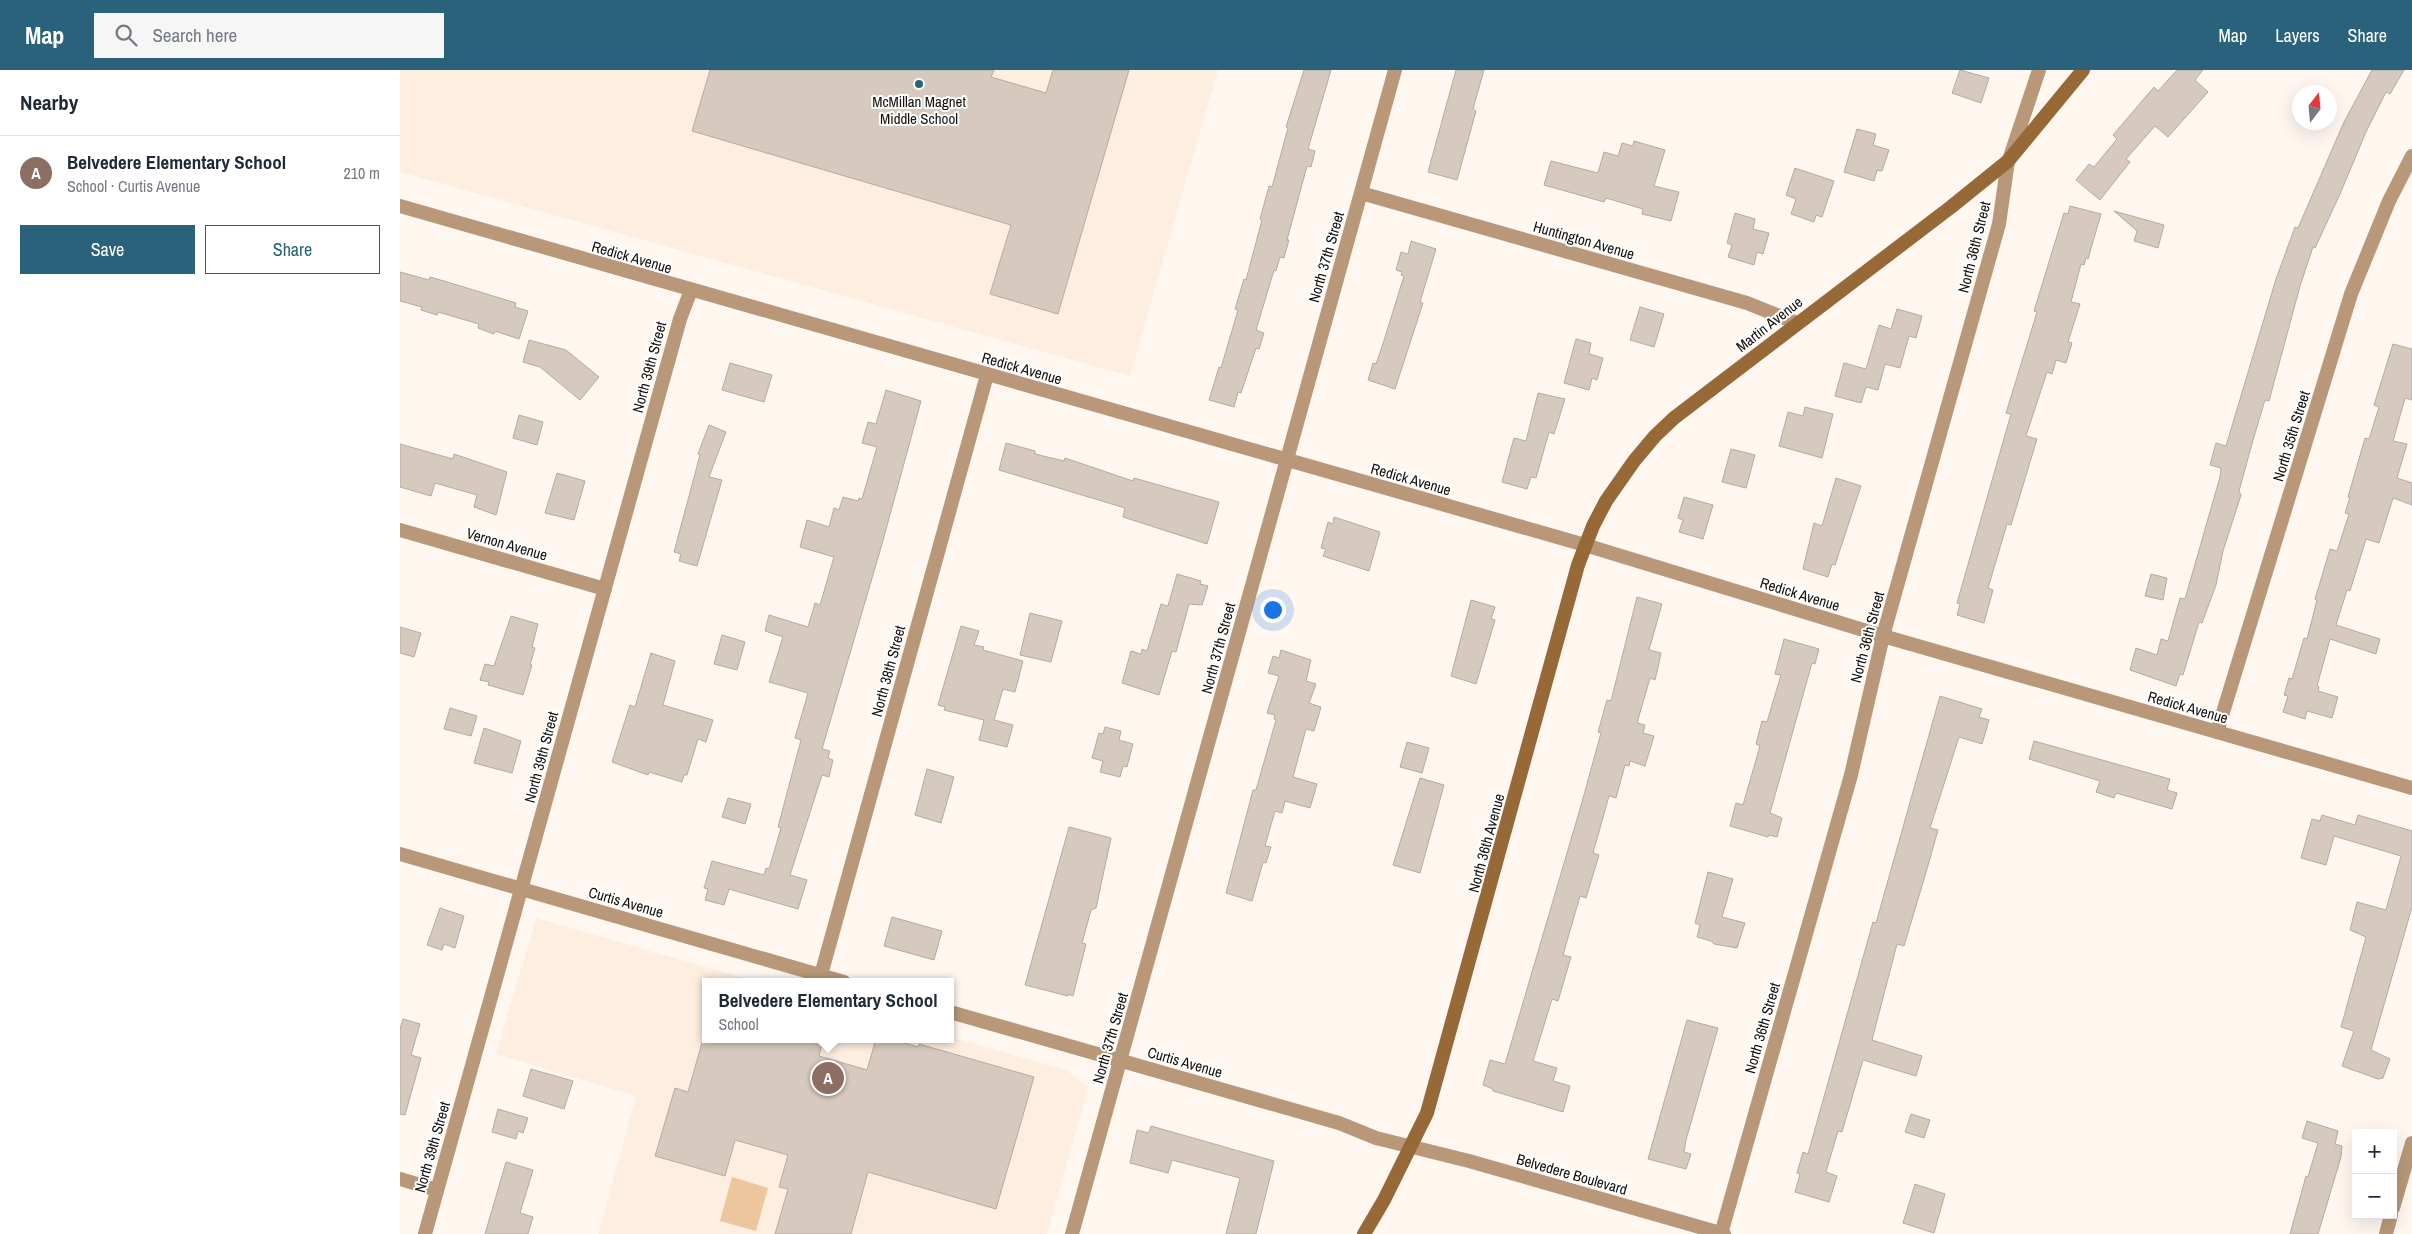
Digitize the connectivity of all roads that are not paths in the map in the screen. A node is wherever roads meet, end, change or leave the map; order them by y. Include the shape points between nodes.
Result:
1 (1395, 70) edge
2 (2039, 70) edge
3 (2083, 70) edge
4 (2412, 156) edge
5 (2008, 161) junction
6 (1361, 193) junction
7 (400, 206) edge
8 (691, 290) junction
9 (1797, 323) junction
10 (987, 375) junction
11 (1287, 461) junction
12 (400, 530) edge
13 (1585, 545) junction
14 (605, 589) junction
15 (1884, 636) junction
16 (2217, 732) junction
17 (2412, 788) edge
18 (400, 854) edge
19 (522, 889) junction
20 (821, 975) junction
21 (831, 978) edge
22 (954, 1013) edge
23 (1120, 1061) junction
24 (2412, 1143) edge
25 (1410, 1146) junction
26 (400, 1179) edge
27 (437, 1190) junction
28 (2397, 1194) edge
29 (2390, 1219) edge
30 (425, 1234) edge
31 (1072, 1234) edge
32 (1364, 1234) edge
33 (1722, 1234) edge
34 (2386, 1234) edge

1 - 6 street, North 37th Street
2 - 5 street, North 36th Street
3 - 5 main road
4 - 16 street, North 35th Street via 2377,227 2351,294
5 - 9 main road, Martin Avenue
5 - 15 street, North 36th Street via 1999,224
6 - 9 street, Huntington Avenue via 1747,303
6 - 11 street, North 37th Street
7 - 8 street, Redick Avenue
8 - 10 street, Redick Avenue
8 - 14 street, North 39th Street via 680,319
9 - 13 main road, Martin Avenue via 1655,436 1606,501
10 - 11 street, Redick Avenue
10 - 20 street, North 38th Street
11 - 13 street, Redick Avenue
11 - 23 street, North 37th Street
12 - 14 street, Vernon Avenue
13 - 15 street, Redick Avenue
13 - 25 main road, North 36th Avenue via 1427,1113
14 - 19 street, North 39th Street
15 - 16 street, Redick Avenue
15 - 33 street, North 36th Street via 1851,775
16 - 17 street, Redick Avenue
18 - 19 street, Curtis Avenue
19 - 20 street, Curtis Avenue
19 - 27 street, North 39th Street
20 - 21 street, Curtis Avenue
22 - 23 street, Curtis Avenue
23 - 25 street, Curtis Avenue
23 - 31 street, North 37th Street
24 - 28 street
25 - 32 main road, North 36th Avenue
25 - 33 street, Belvedere Boulevard
26 - 27 street
27 - 30 street, North 39th Street
29 - 34 street

